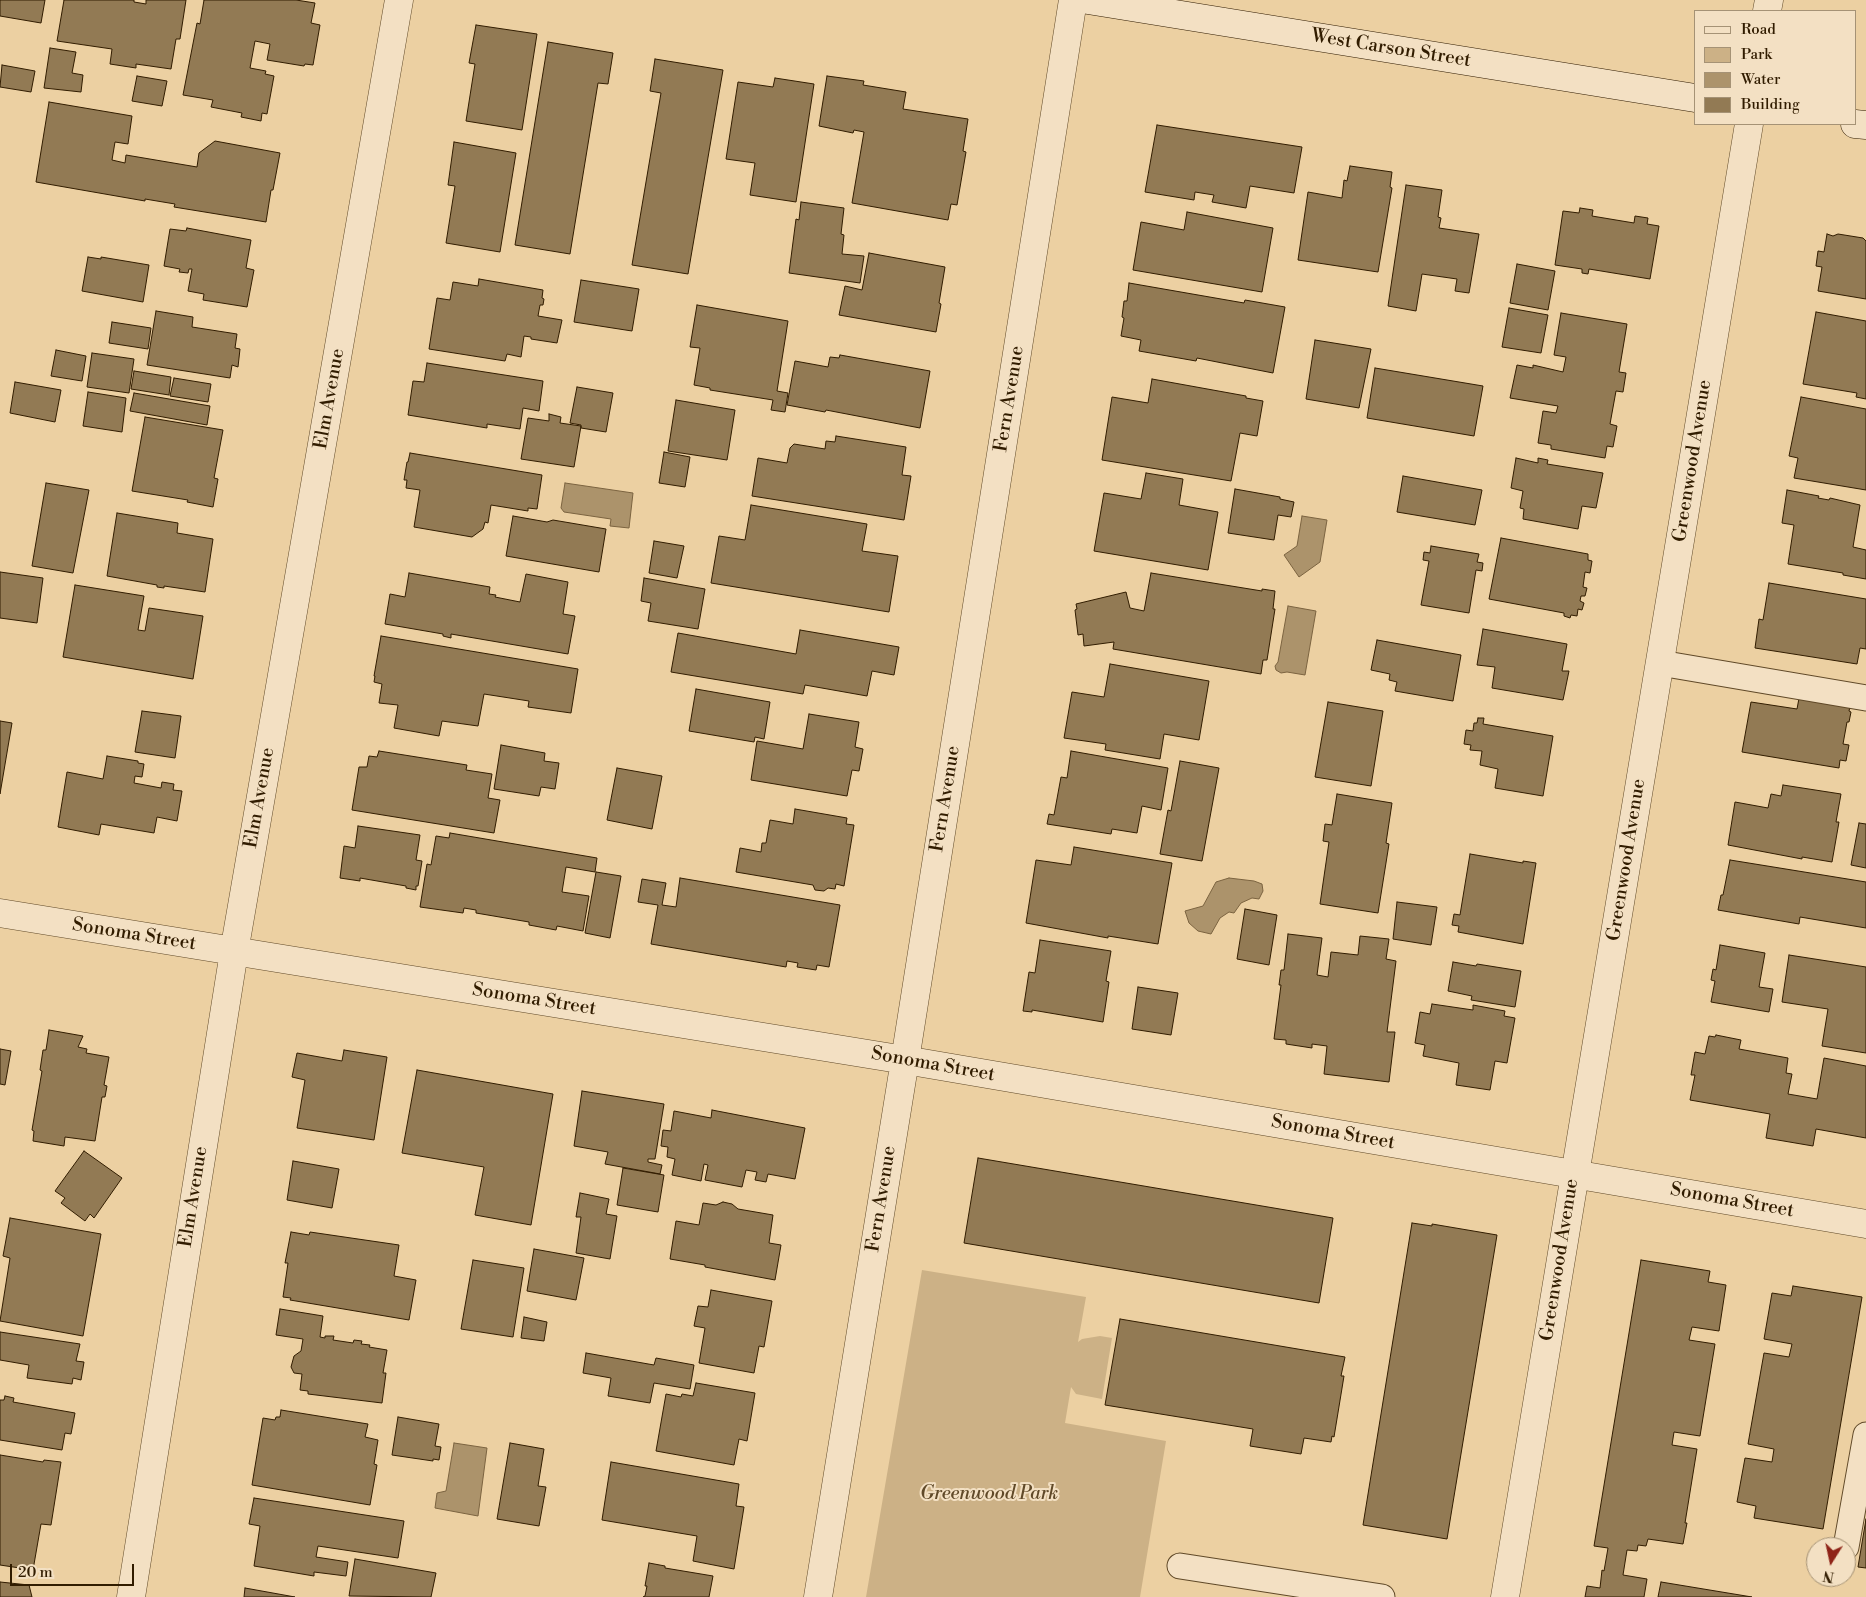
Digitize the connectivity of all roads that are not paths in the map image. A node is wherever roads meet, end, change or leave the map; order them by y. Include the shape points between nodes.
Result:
1 (399, 0) edge
2 (1073, 0) edge
3 (1088, 0) edge
4 (1694, 98) edge
5 (1749, 125) edge
6 (1660, 663) junction
7 (1866, 698) edge
8 (0, 913) edge
9 (234, 952) junction
10 (905, 1060) junction
11 (1574, 1174) junction
12 (1866, 1224) edge
13 (1866, 1435) edge
14 (1848, 1537) edge
15 (1180, 1566) dead end
16 (131, 1597) edge
17 (818, 1597) edge
18 (1382, 1597) edge
19 (1505, 1597) edge

1 - 9 street, Elm Avenue
2 - 10 street, Fern Avenue
3 - 4 street, West Carson Street
5 - 6 street, Greenwood Avenue
6 - 7 lane
6 - 11 street, Greenwood Avenue
8 - 9 street, Sonoma Street
9 - 10 street, Sonoma Street
9 - 16 street, Elm Avenue
10 - 11 street, Sonoma Street
10 - 17 street, Fern Avenue
11 - 12 street, Sonoma Street
11 - 19 street, Greenwood Avenue
13 - 14 lane
15 - 18 lane

